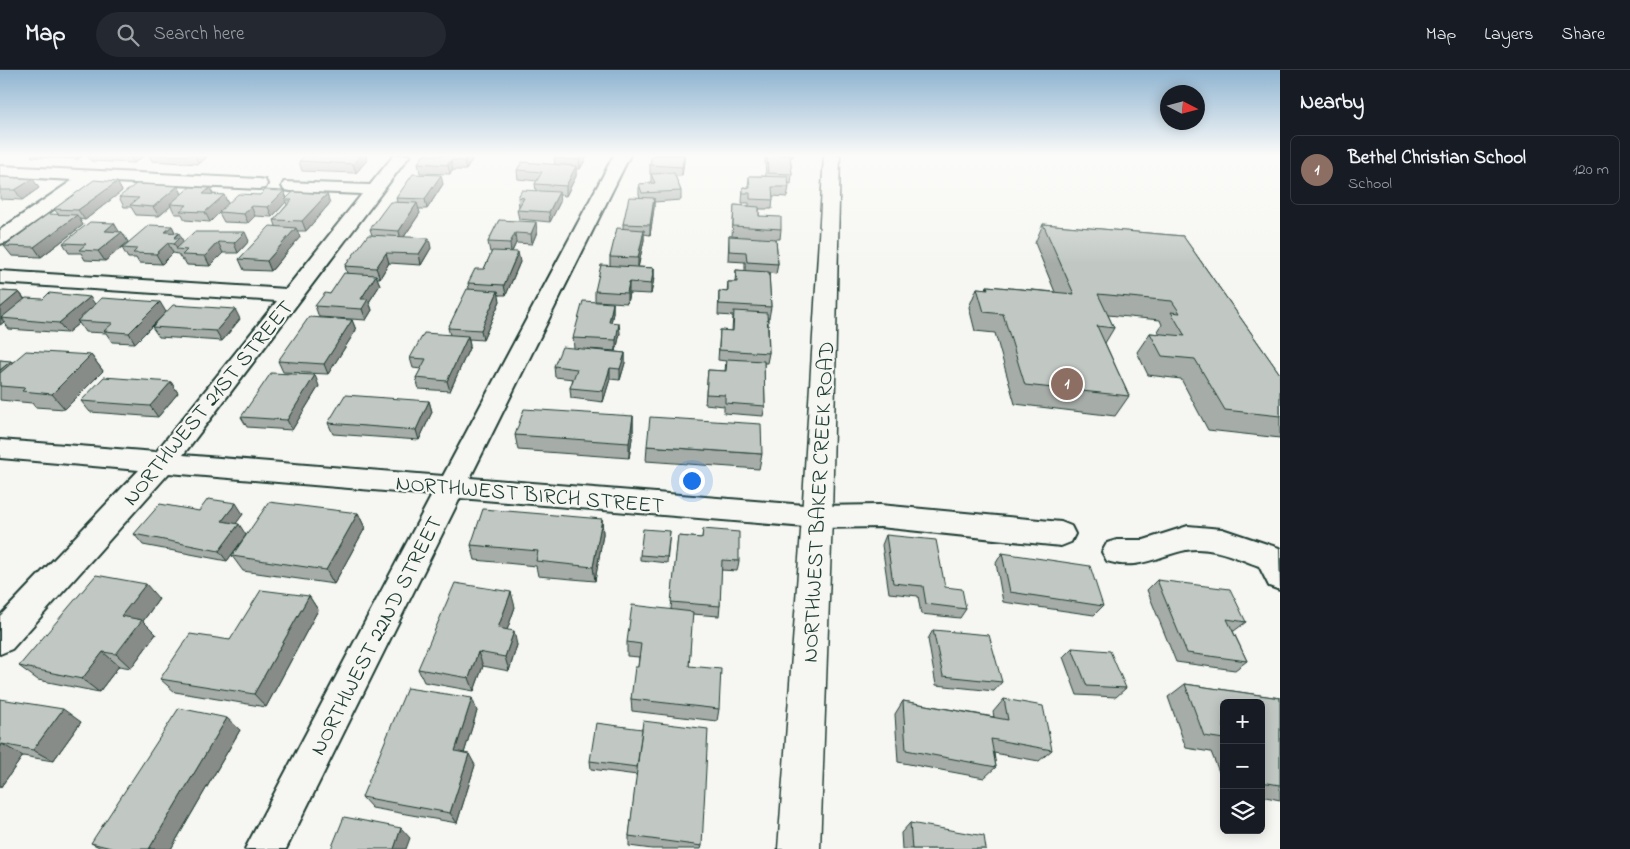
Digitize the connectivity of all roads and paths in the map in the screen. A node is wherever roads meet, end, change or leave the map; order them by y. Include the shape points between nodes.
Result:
1 (67, 191) edge
2 (374, 191) edge
3 (603, 191) edge
4 (831, 191) edge
5 (0, 238) edge
6 (0, 277) edge
7 (292, 296) junction
8 (0, 449) edge
9 (163, 462) junction
10 (452, 486) junction
11 (818, 517) junction
12 (1061, 534) dead end
13 (1117, 552) dead end
14 (1280, 577) edge
15 (0, 639) edge
16 (265, 849) edge
17 (799, 849) edge

1 - 5 street
2 - 7 street, NORTHWEST 21ST STREET
3 - 10 street, NORTHWEST 22ND STREET
4 - 11 main road, NORTHWEST BAKER CREEK ROAD
6 - 7 street
7 - 9 street, NORTHWEST 21ST STREET
8 - 9 street, NORTHWEST BIRCH STREET
9 - 10 street, NORTHWEST BIRCH STREET
9 - 15 street, NORTHWEST 21ST STREET
10 - 11 street, NORTHWEST BIRCH STREET
10 - 16 street, NORTHWEST 22ND STREET
11 - 12 street, NORTHWEST BIRCH STREET via 880,516
11 - 17 main road, NORTHWEST BAKER CREEK ROAD
13 - 14 street via 1144,552 1188,538 1222,541 1269,557

